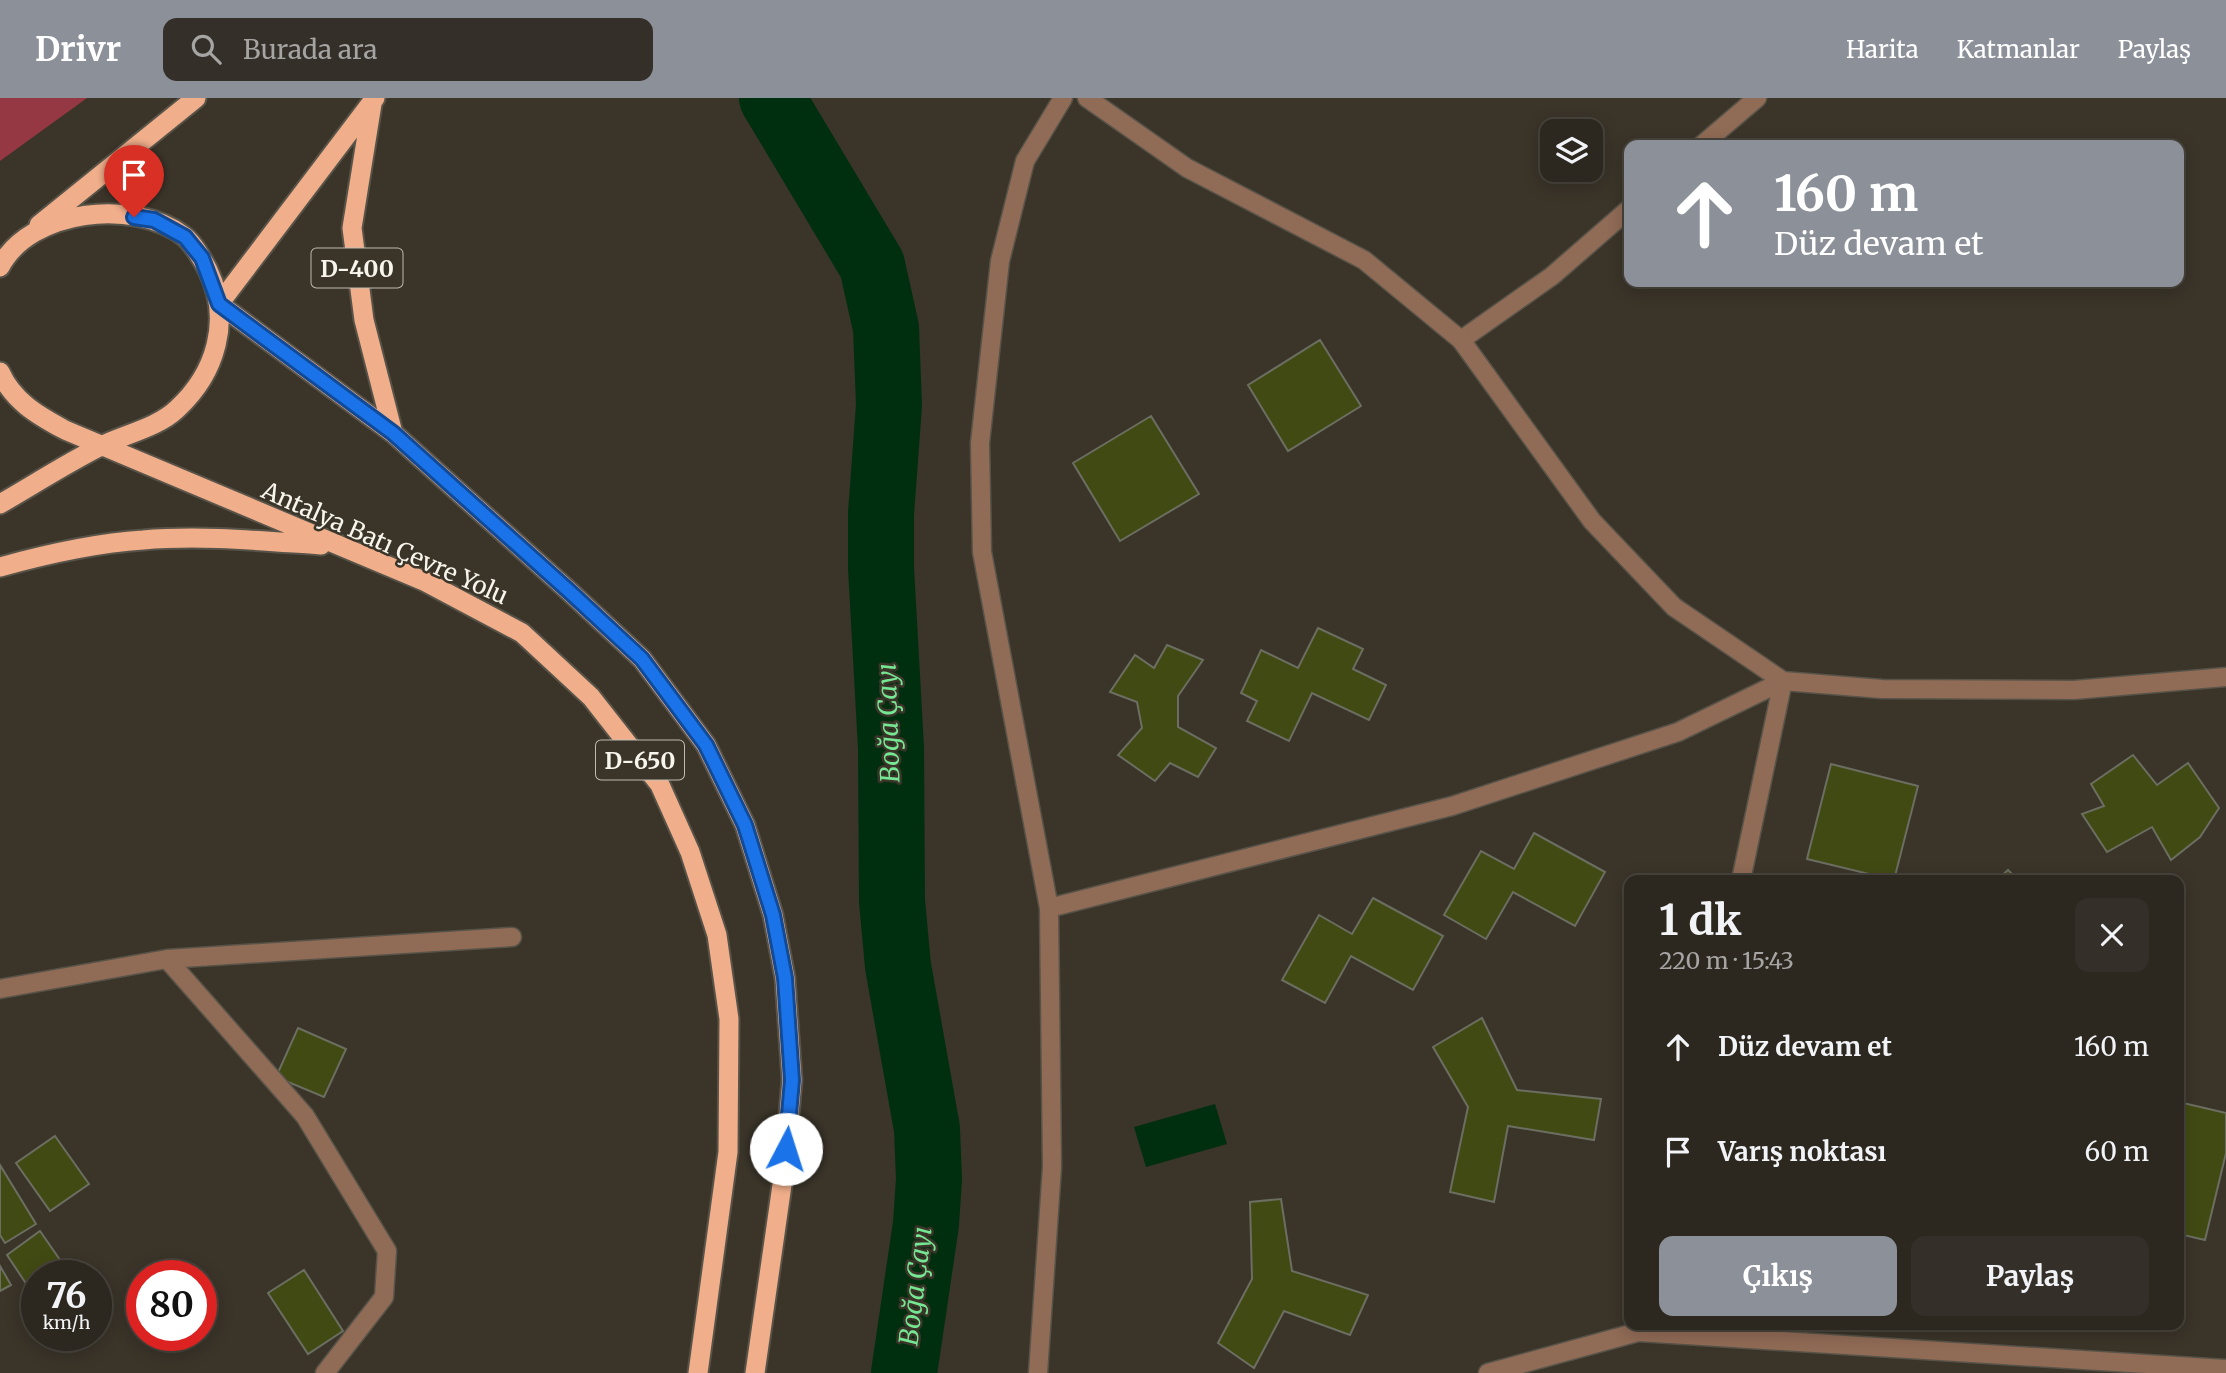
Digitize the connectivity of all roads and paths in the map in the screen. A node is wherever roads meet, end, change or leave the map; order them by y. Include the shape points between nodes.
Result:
1 (196, 98) edge
2 (1063, 98) edge
3 (1087, 98) edge
4 (1757, 98) edge
5 (374, 100) edge
6 (1708, 140) edge
7 (1624, 213) edge
8 (16, 243) junction
9 (0, 256) edge
10 (0, 267) edge
11 (219, 304) junction
12 (1461, 340) junction
13 (0, 372) edge
14 (393, 433) junction
15 (102, 445) junction
16 (0, 504) edge
17 (338, 546) junction
18 (0, 567) edge
19 (2226, 677) edge
20 (1783, 681) junction
21 (1742, 875) edge
22 (1049, 908) junction
23 (512, 937) dead end
24 (167, 959) junction
25 (0, 989) edge
26 (1632, 1330) edge
27 (1668, 1330) edge
28 (2226, 1369) edge
29 (325, 1373) edge
30 (698, 1373) edge
31 (755, 1373) edge
32 (1038, 1373) edge
33 (1488, 1373) edge

1 - 8 highway
2 - 22 street via 1025,161 1003,248 980,443 982,552
3 - 12 street via 1187,168 1364,261
4 - 6 street
5 - 11 highway
5 - 14 highway, D-400 via 352,228 364,320
7 - 12 street via 1552,276
8 - 9 highway
8 - 10 highway
8 - 11 highway via 80,216 114,214 154,220 185,237 202,258
11 - 14 highway, Antalya Batı Çevre Yolu
11 - 15 highway via 218,341 202,382 175,411
12 - 20 street via 1592,521 1674,607
13 - 15 highway, Antalya Batı Çevre Yolu via 32,412
14 - 31 highway, Antalya Batı Çevre Yolu via 642,659 706,745 745,825 783,965 792,1080
15 - 16 highway
15 - 17 highway, Antalya Batı Çevre Yolu / D-650
17 - 18 highway via 239,539 143,540 62,551
17 - 30 highway, Antalya Batı Çevre Yolu / D-650 via 426,582 522,633 591,697 660,785 691,852 717,935 729,1020 728,1152
19 - 20 street via 2074,690 1882,690
20 - 21 street
20 - 22 street via 1678,732 1452,806
22 - 32 street via 1052,1167
23 - 24 street
24 - 25 street
24 - 29 street via 305,1116 387,1251 384,1297
26 - 33 street
27 - 28 street

